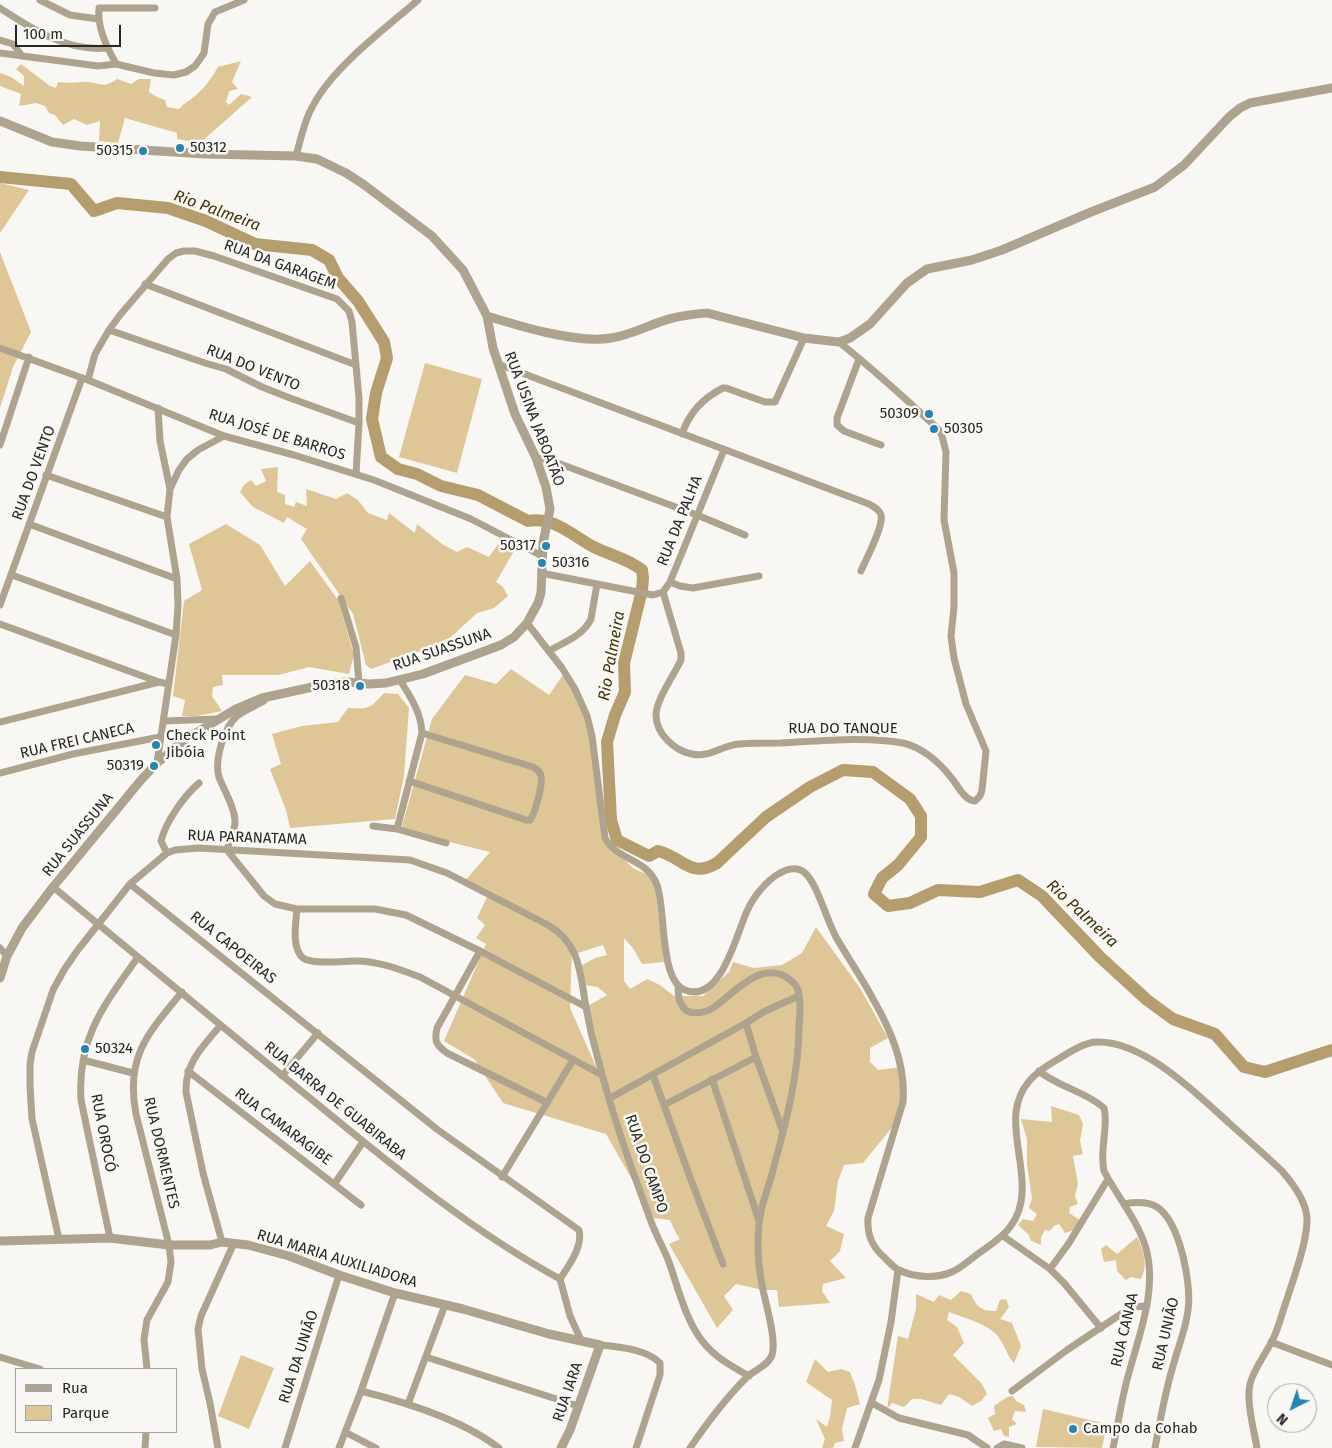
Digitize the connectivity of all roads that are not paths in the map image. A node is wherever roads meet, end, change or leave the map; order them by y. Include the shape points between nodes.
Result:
1 (40, 0) edge
2 (103, 0) edge
3 (244, 0) edge
4 (418, 0) edge
5 (0, 8) edge
6 (99, 8) junction
7 (155, 8) dead end
8 (98, 19) junction
9 (0, 40) edge
10 (107, 48) junction
11 (0, 54) edge
12 (22, 56) junction
13 (116, 64) junction
14 (1332, 88) edge
15 (0, 122) edge
16 (296, 156) junction
17 (145, 284) junction
18 (487, 316) junction
19 (109, 330) junction
20 (804, 338) junction
21 (839, 342) junction
22 (0, 348) edge
23 (29, 357) junction
24 (859, 359) junction
25 (498, 364) junction
26 (356, 365) junction
27 (85, 379) junction
28 (158, 408) junction
29 (359, 423) junction
30 (682, 434) junction
31 (224, 436) junction
32 (0, 445) edge
33 (881, 445) dead end
34 (724, 450) junction
35 (536, 458) junction
36 (356, 474) junction
37 (46, 475) junction
38 (170, 489) junction
39 (697, 515) junction
40 (166, 517) junction
41 (547, 520) joint
42 (29, 524) junction
43 (745, 535) dead end
44 (542, 556) junction
45 (861, 571) dead end
46 (541, 573) junction
47 (12, 575) junction
48 (759, 576) dead end
49 (177, 579) junction
50 (670, 582) junction
51 (597, 584) junction
52 (663, 592) junction
53 (341, 598) dead end
54 (0, 605) edge
55 (527, 623) junction
56 (2, 625) edge
57 (176, 635) junction
58 (549, 651) junction
59 (400, 680) junction
60 (159, 682) junction
61 (359, 683) junction
62 (168, 684) junction
63 (277, 693) junction
64 (217, 719) junction
65 (164, 720) junction
66 (0, 722) edge
67 (422, 733) junction
68 (160, 737) junction
69 (157, 763) junction
70 (0, 773) edge
71 (409, 781) junction
72 (199, 783) dead end
73 (373, 826) dead end
74 (397, 829) junction
75 (446, 844) dead end
76 (228, 850) junction
77 (168, 853) junction
78 (130, 884) junction
79 (53, 887) junction
80 (297, 909) junction
81 (98, 924) junction
82 (564, 936) joint
83 (0, 948) edge
84 (480, 951) junction
85 (7, 956) junction
86 (138, 957) junction
87 (0, 978) edge
88 (678, 986) junction
89 (182, 992) junction
90 (455, 995) junction
91 (799, 996) junction
92 (586, 1007) junction
93 (746, 1023) junction
94 (220, 1026) junction
95 (318, 1033) junction
96 (756, 1057) junction
97 (83, 1060) junction
98 (573, 1060) junction
99 (188, 1071) junction
100 (1039, 1071) junction
101 (133, 1073) junction
102 (602, 1075) junction
103 (653, 1075) junction
104 (282, 1076) junction
105 (712, 1079) junction
106 (610, 1098) junction
107 (546, 1102) junction
108 (664, 1105) junction
109 (784, 1132) junction
110 (363, 1142) junction
111 (502, 1177) junction
112 (1108, 1178) junction
113 (335, 1184) junction
114 (1124, 1204) junction
115 (361, 1205) dead end
116 (759, 1222) junction
117 (1003, 1236) junction
118 (110, 1238) junction
119 (59, 1239) junction
120 (0, 1241) edge
121 (222, 1242) junction
122 (234, 1243) junction
123 (169, 1245) junction
124 (723, 1264) dead end
125 (1050, 1269) junction
126 (898, 1270) junction
127 (339, 1275) junction
128 (560, 1280) junction
129 (394, 1292) junction
130 (445, 1305) junction
131 (1147, 1306) junction
132 (1101, 1328) junction
133 (581, 1340) junction
134 (1271, 1342) junction
135 (600, 1344) junction
136 (0, 1357) edge
137 (426, 1357) junction
138 (1332, 1365) edge
139 (37, 1368) edge
140 (147, 1368) edge
141 (748, 1376) junction
142 (361, 1391) junction
143 (1012, 1391) dead end
144 (872, 1403) junction
145 (408, 1404) junction
146 (578, 1406) junction
147 (345, 1432) junction
148 (146, 1433) edge
149 (145, 1448) edge
150 (218, 1448) edge
151 (285, 1448) edge
152 (339, 1448) edge
153 (376, 1448) edge
154 (499, 1448) edge
155 (561, 1448) edge
156 (636, 1448) edge
157 (690, 1448) edge
158 (855, 1448) edge
159 (987, 1448) edge
160 (997, 1448) edge
161 (1022, 1448) edge
162 (1113, 1448) edge
163 (1155, 1448) edge
164 (1257, 1448) edge

1 - 8 street via 70,15
2 - 6 street
3 - 13 street via 215,12 210,18 204,53 186,72 174,75 154,73
4 - 16 street via 321,92 309,113
5 - 10 street via 56,40 88,48
6 - 7 street
6 - 8 street
8 - 10 street
9 - 12 street via 13,44
10 - 13 street
11 - 12 street
12 - 13 street via 98,66
14 - 21 street via 1250,102 1228,117 1184,165 1155,188 1002,250 927,270 907,283 862,331
15 - 16 street, RUA USINA JABOATÃO via 52,142 80,146
16 - 18 street, RUA USINA JABOATÃO via 318,159 346,173 432,236 462,270
17 - 19 street
17 - 26 street
17 - 26 street, RUA DA GARAGEM via 176,253 195,251 337,299 349,311
18 - 20 street via 565,336 600,340 672,318 707,313
18 - 25 street, RUA USINA JABOATÃO
19 - 27 street
19 - 29 street, RUA DO VENTO via 226,369 283,395
20 - 21 street
20 - 30 street via 775,402 765,402 723,388 697,407
21 - 24 street, RUA DO TANQUE
22 - 23 street, RUA JOSÉ DE BARROS
23 - 27 street, RUA JOSÉ DE BARROS
23 - 32 street
24 - 33 street via 837,425 844,432
24 - 52 street, RUA DO TANQUE via 942,436 946,465 944,520 954,573 951,636 954,658 966,704 986,751 982,790 977,800 970,800 929,756 904,743 838,740 738,744 706,755 678,749 660,731 656,715 661,697 681,660
25 - 30 street
25 - 35 street, RUA USINA JABOATÃO via 515,414
26 - 29 street, RUA DA GARAGEM
27 - 28 street, RUA JOSÉ DE BARROS
27 - 37 street, RUA DO VENTO
28 - 31 street, RUA JOSÉ DE BARROS
28 - 38 street via 160,441
29 - 36 street, RUA DA GARAGEM
30 - 34 street
31 - 36 street, RUA JOSÉ DE BARROS
31 - 38 street via 187,459
34 - 39 street, RUA DA PALHA
34 - 45 street via 877,509 881,519 878,532
35 - 39 street via 556,462
35 - 41 street, RUA USINA JABOATÃO via 549,497
36 - 44 street, RUA JOSÉ DE BARROS via 471,519
37 - 40 street, RUA DO VENTO
37 - 42 street, RUA DO VENTO
38 - 40 street
39 - 43 street
39 - 50 street, RUA DA PALHA
40 - 49 street
41 - 44 street, RUA SUASSUNA
42 - 47 street, RUA DO VENTO
42 - 49 street
44 - 46 street, RUA SUASSUNA
46 - 51 street
46 - 55 street, RUA SUASSUNA via 541,593
47 - 54 street, RUA DO VENTO
47 - 57 street
48 - 50 street via 693,588
49 - 57 street
50 - 52 street, RUA DA PALHA
51 - 52 street via 654,595
51 - 58 street via 589,624 580,634
53 - 61 street via 356,647
55 - 58 street
55 - 59 street, RUA SUASSUNA via 501,645
56 - 60 street
57 - 62 street
58 - 88 street via 575,688 587,716 605,838 618,852 648,869 658,886 666,956
59 - 61 street, RUA SUASSUNA
59 - 67 street via 418,710
60 - 62 street
60 - 66 street
61 - 63 street, RUA SUASSUNA via 346,682
62 - 65 street
63 - 64 street, RUA SUASSUNA
63 - 76 street via 237,716 224,738 218,773 235,820
64 - 65 street
64 - 69 street, RUA SUASSUNA
65 - 68 street
67 - 71 street
67 - 71 street via 533,766 542,777 542,783 533,815 526,820
68 - 69 street
68 - 70 street, RUA FREI CANECA via 73,754
69 - 79 street, RUA SUASSUNA
71 - 74 street
72 - 77 street via 164,830 161,841
73 - 74 street
74 - 75 street
76 - 77 street, RUA PARANATAMA via 198,848
76 - 80 street via 264,896 276,904
76 - 82 street, RUA PARANATAMA via 410,860 446,873
77 - 78 street, RUA PARANATAMA
78 - 81 street, RUA PARANATAMA
78 - 95 street, RUA CAPOEIRAS
79 - 81 street, RUA BARRA DE GUABIRABA
79 - 85 street, RUA SUASSUNA via 22,928
80 - 84 street via 394,912
80 - 90 street via 296,947 302,958 376,963 420,977
81 - 86 street, RUA BARRA DE GUABIRABA
81 - 119 street, RUA PARANATAMA via 57,982 30,1064 32,1120
82 - 92 street, RUA DO CAMPO via 579,967
83 - 85 street
84 - 90 street
84 - 92 street
85 - 87 street, RUA SUASSUNA
86 - 89 street, RUA BARRA DE GUABIRABA
86 - 97 street, RUA OROCÓ via 100,1013
88 - 91 street via 681,1006 697,1013 707,1012 739,987 763,974 784,976 794,983
88 - 126 street via 695,992 710,986 728,960 749,906 769,881 784,870 805,873 832,930 887,1025 902,1067 903,1102 867,1230 880,1254
89 - 94 street, RUA BARRA DE GUABIRABA
89 - 101 street, RUA DORMENTES via 147,1036
90 - 98 street
90 - 107 street via 437,1028 436,1043 446,1052
91 - 93 street
91 - 109 street via 799,1038
92 - 102 street, RUA DO CAMPO
93 - 96 street
93 - 103 street
94 - 99 street via 197,1053
94 - 104 street, RUA BARRA DE GUABIRABA
95 - 104 street
95 - 111 street, RUA CAPOEIRAS
96 - 105 street
96 - 109 street
97 - 101 street
97 - 118 street, RUA OROCÓ via 81,1100
98 - 102 street
98 - 107 street
99 - 113 street, RUA CAMARAGIBE
99 - 121 street via 186,1092
100 - 112 street, RUA CANAA via 1104,1108 1102,1161
100 - 117 street via 1022,1090 1016,1110 1022,1198 1019,1212
100 - 134 street via 1094,1042 1107,1042 1134,1052 1157,1063 1195,1092 1288,1177 1305,1207 1308,1221 1297,1268
101 - 123 street, RUA DORMENTES via 133,1100
102 - 106 street, RUA DO CAMPO
103 - 106 street
103 - 108 street
104 - 110 street, RUA BARRA DE GUABIRABA
105 - 108 street
105 - 116 street
106 - 141 street, RUA DO CAMPO via 635,1178 695,1328 702,1341 723,1362
107 - 111 street
108 - 124 street
109 - 116 street
110 - 113 street
110 - 128 street, RUA BARRA DE GUABIRABA via 462,1218
111 - 128 street, RUA CAPOEIRAS via 579,1230 581,1237
112 - 114 street, RUA CANAA
112 - 125 street
113 - 115 street, RUA CAMARAGIBE
114 - 131 street, RUA CANAA via 1138,1229 1148,1258
114 - 163 street, RUA UNIÃO via 1147,1203 1167,1215 1180,1244 1189,1289 1188,1310 1172,1366
116 - 141 street via 758,1257 773,1342 769,1360
117 - 125 street
117 - 126 street via 954,1271 926,1277
118 - 119 street, RUA MARIA AUXILIADORA
118 - 123 street, RUA MARIA AUXILIADORA
119 - 120 street, RUA MARIA AUXILIADORA
121 - 122 street, RUA MARIA AUXILIADORA
121 - 123 street, RUA MARIA AUXILIADORA
122 - 127 street, RUA MARIA AUXILIADORA via 289,1256
122 - 150 street via 198,1329 202,1369
123 - 140 street, RUA DORMENTES via 168,1282 147,1320 144,1339
125 - 132 street
126 - 144 street via 891,1322
127 - 129 street, RUA MARIA AUXILIADORA
127 - 151 street, RUA DA UNIÃO
128 - 133 street
129 - 130 street, RUA MARIA AUXILIADORA
129 - 142 street
130 - 133 street, RUA MARIA AUXILIADORA
130 - 137 street
131 - 132 street via 1133,1307
131 - 162 street, RUA CANAA via 1126,1382
132 - 143 street
133 - 135 street, RUA MARIA AUXILIADORA
134 - 138 street
134 - 164 street via 1250,1385
135 - 146 street, RUA IARA
135 - 156 street via 645,1354 660,1363 660,1375
136 - 139 street
137 - 145 street
137 - 146 street
141 - 157 street via 712,1416
142 - 145 street
142 - 147 street
144 - 158 street
144 - 159 street via 900,1418 968,1435
145 - 154 street via 476,1433
146 - 155 street, RUA IARA
147 - 152 street
147 - 153 street
148 - 149 street
160 - 161 street via 1004,1444

